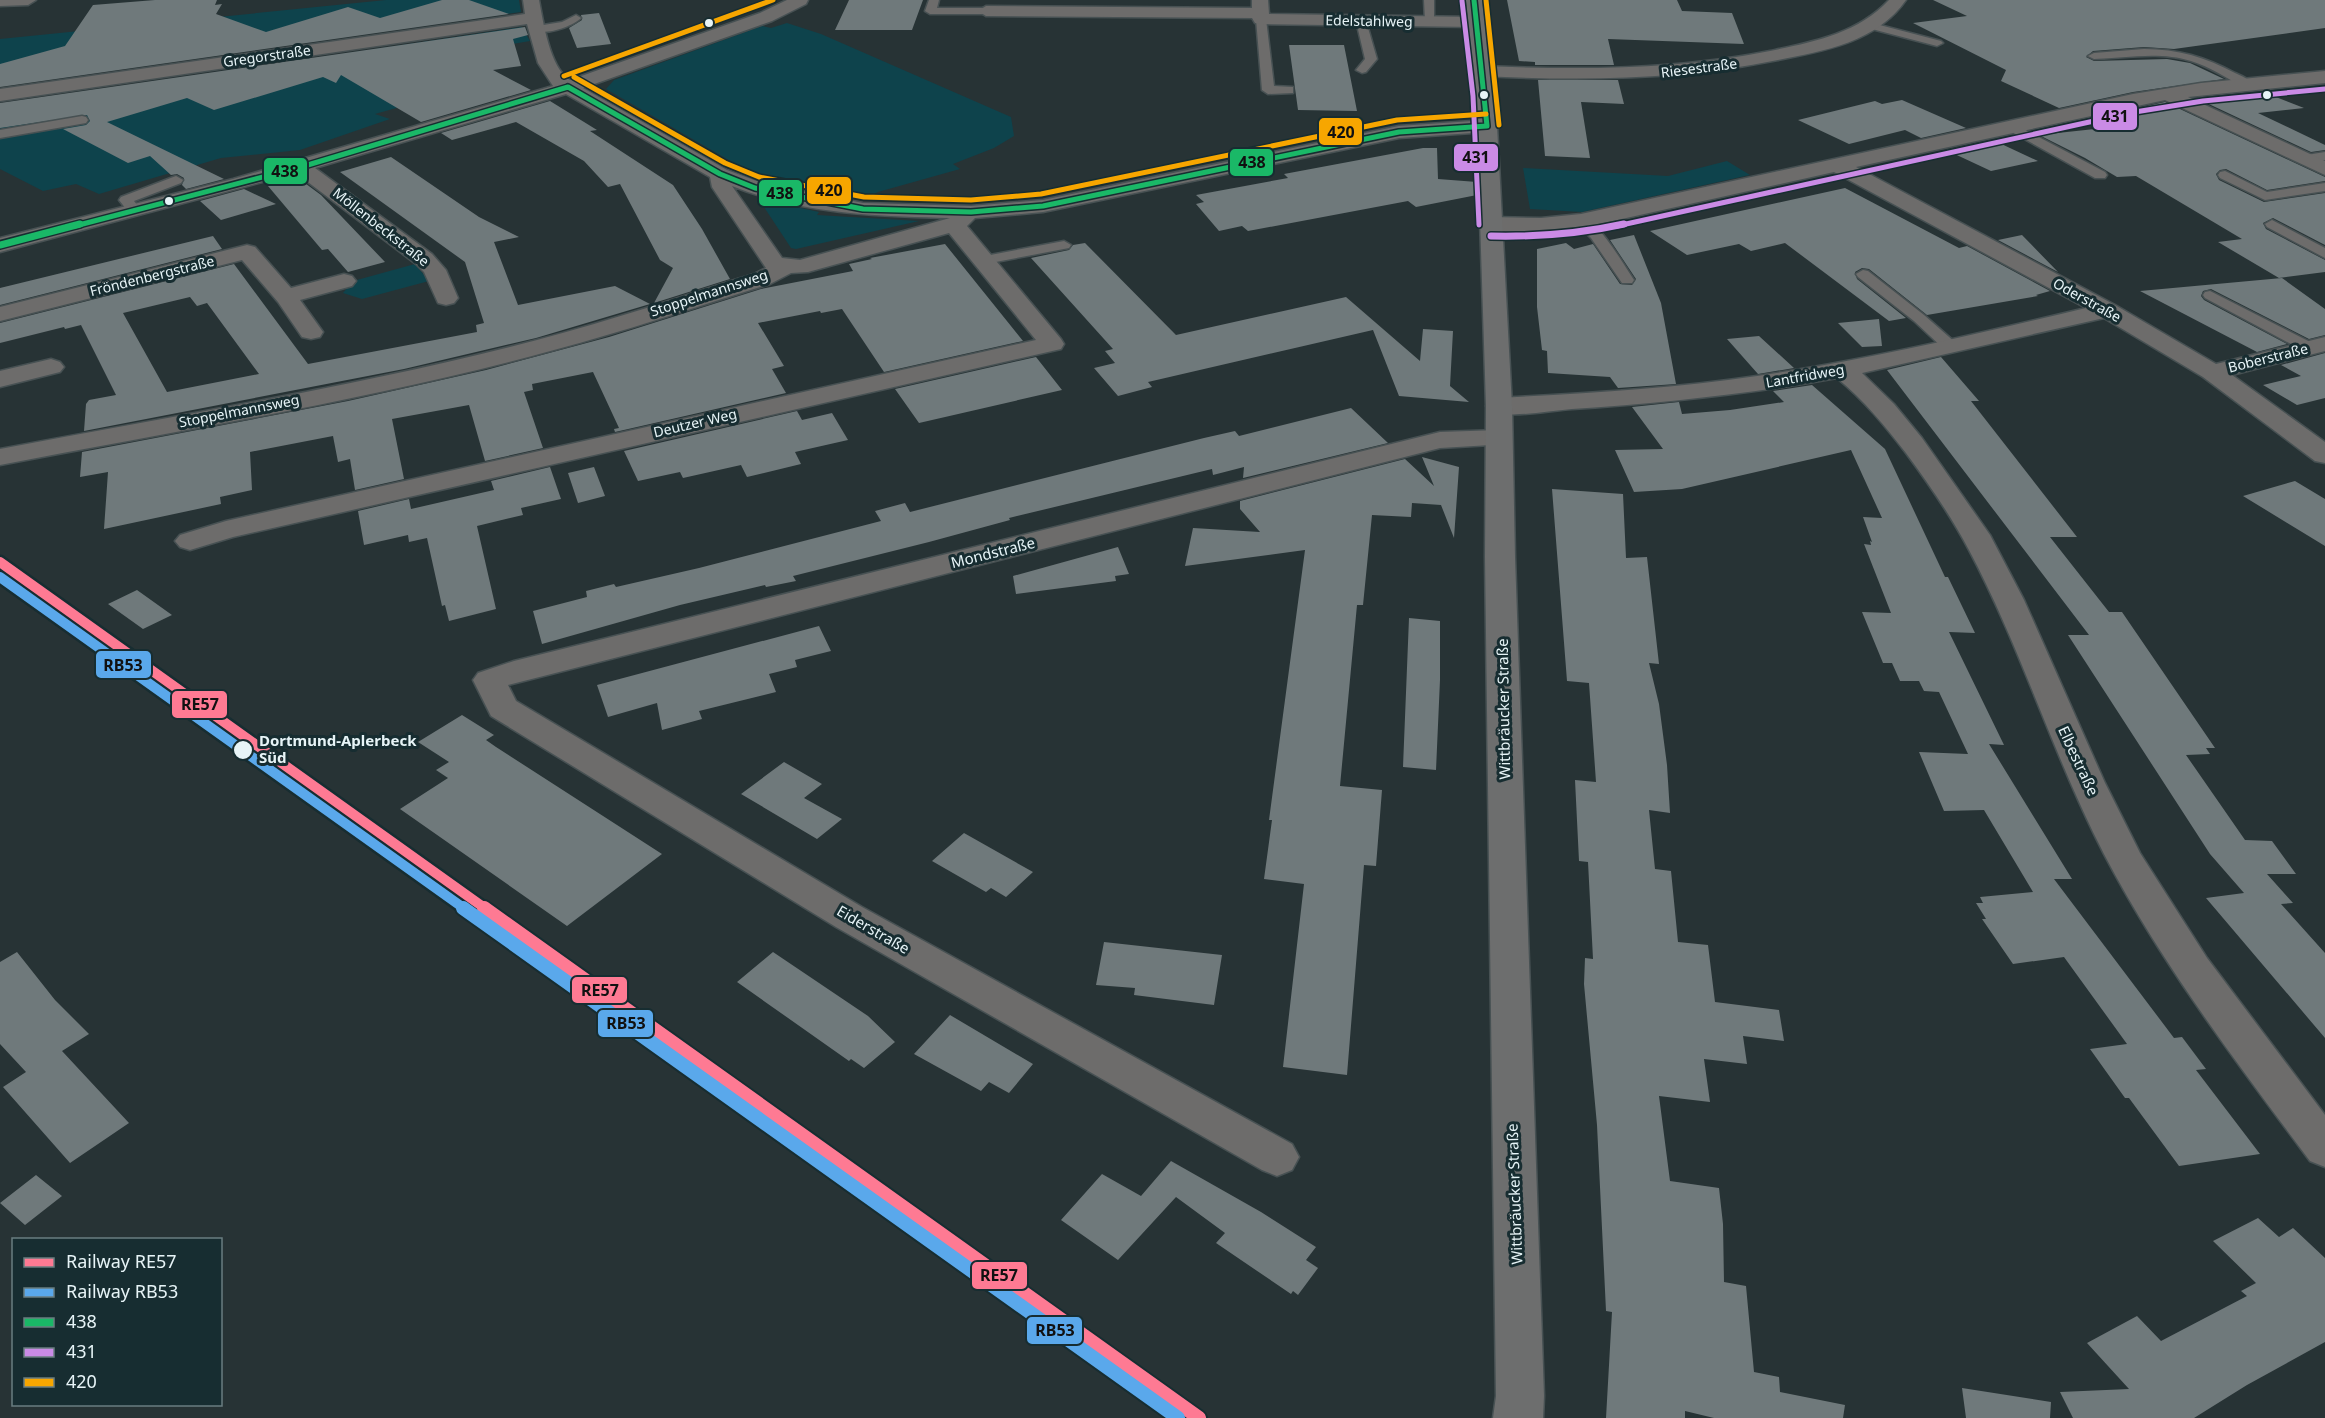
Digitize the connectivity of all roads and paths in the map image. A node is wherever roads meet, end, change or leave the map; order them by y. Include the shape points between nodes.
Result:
1 (28, 0) edge
2 (800, 0) edge
3 (934, 0) edge
4 (1429, 0) edge
5 (1474, 0) edge
6 (1898, 0) edge
7 (0, 1) edge
8 (1261, 11) edge
9 (986, 12) joint
10 (534, 16) edge
11 (1361, 21) junction
12 (1430, 21) junction
13 (1476, 22) junction
14 (572, 24) dead end
15 (1872, 26) junction
16 (1938, 43) dead end
17 (2094, 57) dead end
18 (1362, 70) dead end
19 (1483, 71) junction
20 (2325, 77) edge
21 (2249, 85) junction
22 (568, 87) junction
23 (1289, 90) dead end
24 (2167, 94) junction
25 (0, 95) edge
26 (82, 120) dead end
27 (1487, 126) junction
28 (2012, 127) junction
29 (0, 134) edge
30 (2325, 156) edge
31 (2305, 159) junction
32 (1837, 165) junction
33 (301, 167) junction
34 (2325, 169) edge
35 (720, 174) junction
36 (2225, 175) dead end
37 (2100, 176) dead end
38 (176, 180) dead end
39 (2325, 187) edge
40 (135, 211) junction
41 (963, 219) junction
42 (1581, 221) junction
43 (1491, 224) junction
44 (2272, 224) dead end
45 (1064, 244) dead end
46 (0, 246) edge
47 (2325, 254) edge
48 (985, 260) junction
49 (786, 266) junction
50 (1863, 274) dead end
51 (1627, 280) dead end
52 (344, 281) dead end
53 (2210, 295) dead end
54 (286, 297) junction
55 (446, 298) dead end
56 (2107, 310) junction
57 (0, 314) edge
58 (311, 332) dead end
59 (2317, 346) edge
60 (1951, 347) junction
61 (51, 367) dead end
62 (1844, 370) junction
63 (2212, 372) junction
64 (0, 379) edge
65 (1499, 422) junction
66 (2325, 455) edge
67 (0, 457) edge
68 (190, 541) dead end
69 (489, 680) joint
70 (2325, 1148) edge
71 (1277, 1157) dead end
72 (1518, 1418) edge

1 - 7 street
2 - 22 street via 766,17
3 - 9 lane via 930,11
4 - 12 lane
5 - 13 main road, Wittbräucker Straße
6 - 15 street, Riesestraße
8 - 9 street, Edelstahlweg
8 - 11 street, Edelstahlweg
8 - 23 lane via 1268,90
10 - 14 lane
10 - 22 street via 551,74
10 - 25 street, Gregorstraße
11 - 12 street, Edelstahlweg
11 - 18 lane via 1371,59
12 - 13 street, Edelstahlweg
13 - 19 main road, Wittbräucker Straße
15 - 16 lane
15 - 19 street, Riesestraße via 1809,48 1674,72 1595,75
17 - 21 lane via 2183,55
19 - 27 main road, Wittbräucker Straße
20 - 21 street
21 - 24 street
22 - 33 street
22 - 35 street
24 - 28 street
24 - 31 street
26 - 29 lane
27 - 41 street, Stoppelmannsweg via 1399,132
27 - 43 main road, Wittbräucker Straße
28 - 32 street
28 - 37 lane
30 - 31 lane
31 - 34 street
32 - 42 street
32 - 56 street, Oderstraße
33 - 40 street
33 - 55 street, Möllenbeckstraße via 424,259 435,270
35 - 41 street via 755,188 829,205
35 - 49 street via 722,187 775,264
36 - 39 lane via 2265,196
38 - 40 lane via 126,200
40 - 46 street
41 - 48 street, Deutzer Weg
41 - 49 street, Stoppelmannsweg via 800,267
42 - 43 street
42 - 51 lane via 1596,235
43 - 65 main road, Wittbräucker Straße
44 - 47 lane
45 - 48 lane
48 - 68 street, Deutzer Weg via 1052,344
49 - 67 street, Stoppelmannsweg via 762,279 546,345 464,365
50 - 60 lane
52 - 54 street
53 - 59 lane
54 - 57 street, Fröndenbergstraße via 247,252
54 - 58 street, Fröndenbergstraße
56 - 60 street, Lantfridweg
56 - 63 street, Oderstraße
59 - 63 street, Boberstraße
60 - 62 street, Lantfridweg
61 - 64 street
62 - 65 street, Lantfridweg
62 - 70 street, Elbestraße via 1904,432 1970,526 1991,563 2060,723 2123,855 2165,927 2231,1024
63 - 66 street, Oderstraße
65 - 69 street, Mondstraße via 1440,441
65 - 72 main road, Wittbräucker Straße
69 - 71 street, Eiderstraße via 503,708 534,727 849,917

